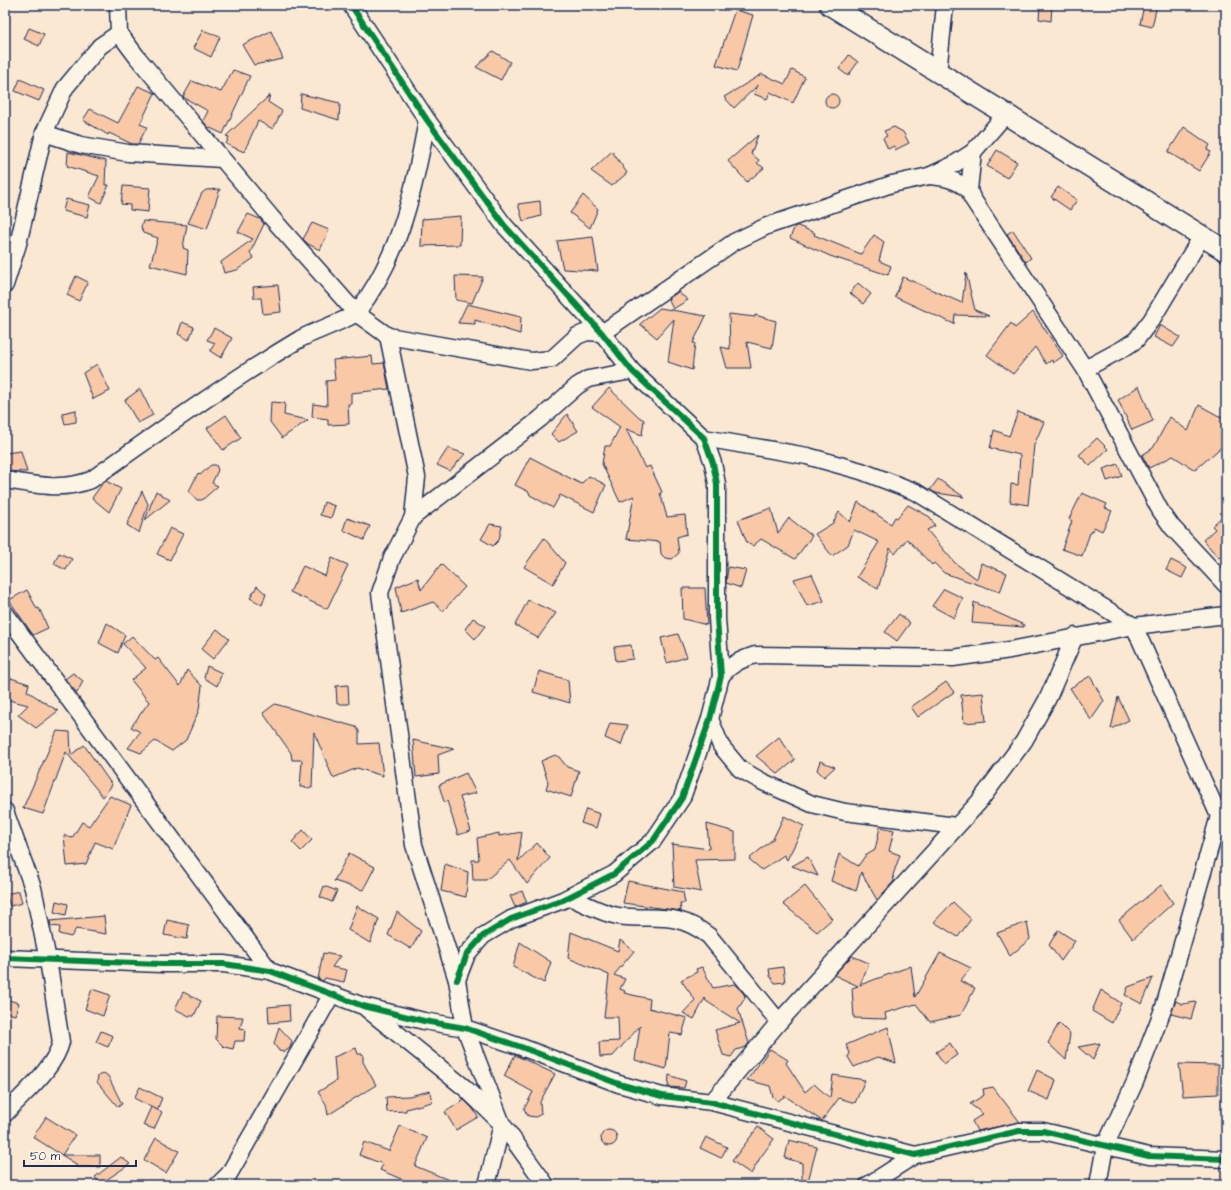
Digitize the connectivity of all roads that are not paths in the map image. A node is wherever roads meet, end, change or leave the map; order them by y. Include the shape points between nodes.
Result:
1 (118, 5) edge
2 (351, 5) edge
3 (830, 5) edge
4 (945, 5) edge
5 (119, 33) junction
6 (938, 73) junction
7 (1005, 115) junction
8 (427, 120) junction
9 (44, 133) junction
10 (973, 152) junction
11 (222, 159) junction
12 (929, 176) junction
13 (969, 190) junction
14 (1202, 236) junction
15 (1226, 251) edge
16 (5, 285) edge
17 (356, 313) junction
18 (602, 333) junction
19 (388, 336) junction
20 (1085, 369) junction
21 (632, 371) junction
22 (704, 438) junction
23 (5, 480) edge
24 (413, 517) junction
25 (1226, 585) edge
26 (5, 613) edge
27 (1226, 615) edge
28 (1134, 626) junction
29 (1075, 636) junction
30 (721, 676) junction
31 (710, 719) junction
32 (5, 811) edge
33 (1224, 816) edge
34 (956, 826) junction
35 (570, 897) junction
36 (5, 958) edge
37 (48, 960) junction
38 (270, 971) junction
39 (457, 980) junction
40 (332, 994) junction
41 (362, 1006) junction
42 (779, 1022) junction
43 (465, 1028) junction
44 (712, 1102) junction
45 (5, 1114) edge
46 (502, 1124) junction
47 (1105, 1146) junction
48 (915, 1155) junction
49 (1226, 1158) edge
50 (218, 1185) edge
51 (487, 1185) edge
52 (546, 1185) edge
53 (868, 1185) edge
54 (1098, 1185) edge

1 - 5 street
2 - 8 street
3 - 6 street
4 - 6 street
5 - 9 street via 100,46 65,88
5 - 11 street
6 - 7 street
7 - 10 street
7 - 14 street
8 - 17 street via 417,176 402,226 379,278
8 - 18 street via 504,225
9 - 11 street via 81,145 128,153
9 - 16 street via 18,244
10 - 12 street
10 - 13 street
11 - 17 street
12 - 13 street via 953,180
12 - 18 street via 892,184 767,226 734,242
13 - 20 street via 994,234
14 - 15 street
14 - 20 street via 1152,319 1136,340
17 - 19 street
17 - 23 street via 301,338 204,400 91,480 79,485 51,487
18 - 19 street via 587,332 577,336 552,359 530,361
18 - 21 street
19 - 24 street via 417,477
20 - 25 street via 1160,510 1172,527
21 - 22 street
21 - 24 street via 588,379 576,386 534,423
22 - 28 street via 807,456 861,471 916,492
22 - 30 street via 713,463 717,490 717,618
24 - 39 street via 392,558 380,593 414,845
26 - 38 street
27 - 28 street
28 - 29 street
28 - 33 street
29 - 30 street via 1010,650 952,658 755,655 738,660
29 - 34 street via 1048,698 1024,741 978,802
30 - 31 street
31 - 34 street via 721,746 740,769 812,804 845,812
31 - 35 street via 682,798 653,841 614,874
32 - 37 street via 33,888
33 - 47 street via 1164,1007 1135,1082
34 - 42 street
35 - 39 street via 511,919 482,936 467,954
35 - 42 street via 604,913 672,919 685,921 696,927 709,936
36 - 37 street
37 - 38 street via 224,964
37 - 45 street via 61,1042 59,1054
38 - 40 street
39 - 43 street
40 - 41 street
40 - 50 street via 229,1174
41 - 43 street
41 - 46 street via 465,1088
42 - 44 street
43 - 44 street via 521,1046 619,1084 662,1096
43 - 46 street
44 - 48 street
46 - 51 street
46 - 52 street
47 - 48 street via 1042,1131 1019,1131
47 - 49 street via 1149,1156
47 - 54 street
48 - 53 street

